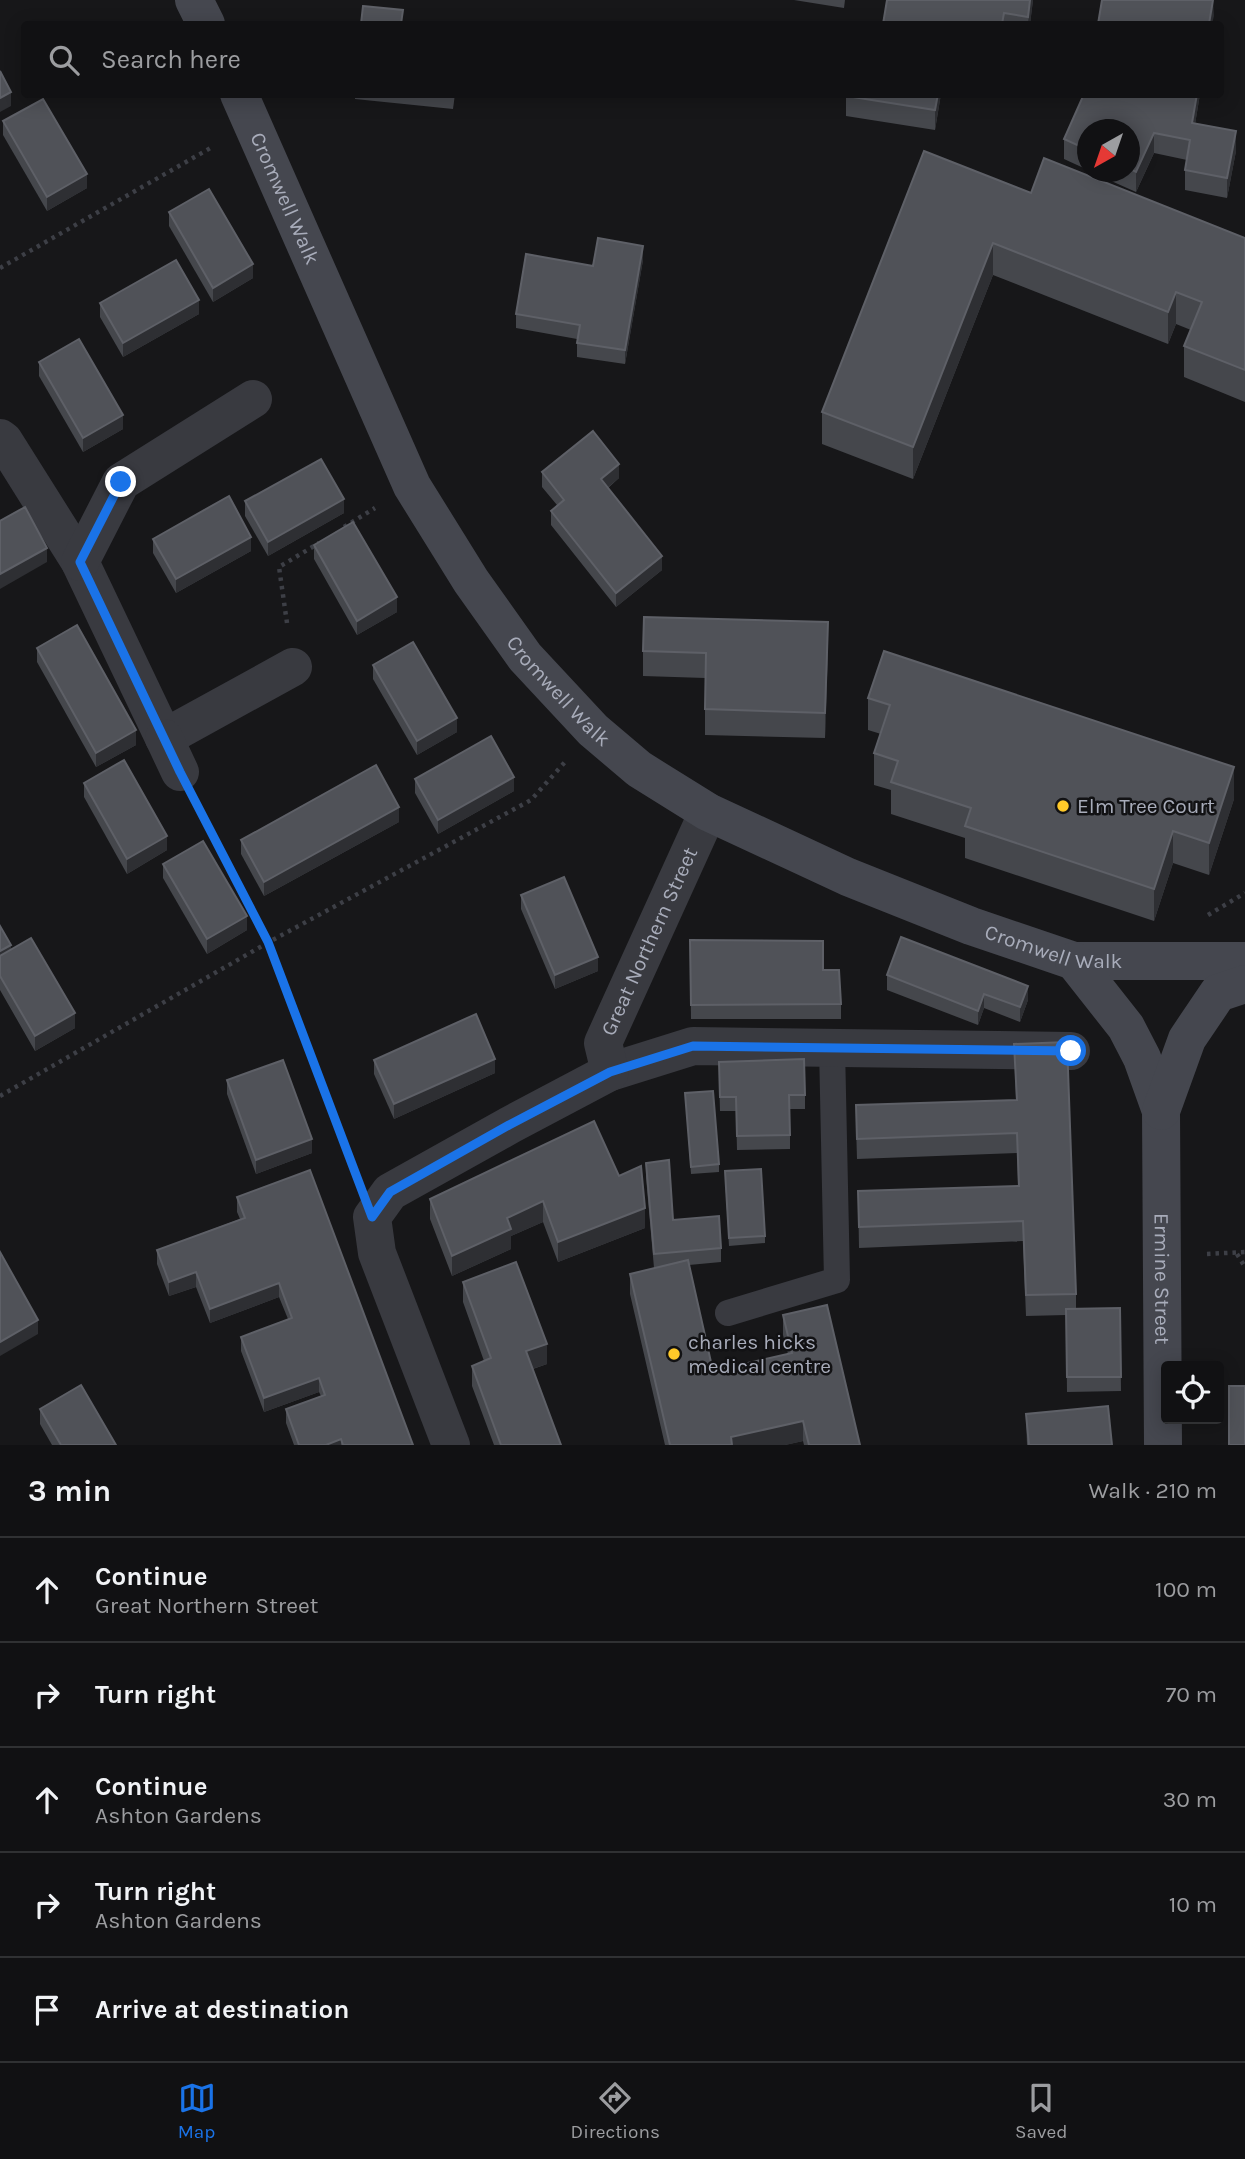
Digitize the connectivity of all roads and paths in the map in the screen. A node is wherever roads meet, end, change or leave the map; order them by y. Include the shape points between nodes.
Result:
1 (194, 0) edge
2 (204, 21) edge
3 (245, 109) edge
4 (0, 268) edge
5 (253, 399) dead end
6 (0, 438) edge
7 (412, 486) junction
8 (334, 533) edge
9 (323, 540) edge
10 (80, 562) junction
11 (293, 667) joint
12 (593, 730) junction
13 (164, 738) junction
14 (180, 772) joint
15 (708, 812) junction
16 (268, 942) junction
17 (1074, 961) junction
18 (1245, 961) edge
19 (1245, 984) edge
20 (832, 1046) junction
21 (1071, 1051) dead end
22 (610, 1072) junction
23 (0, 1096) edge
24 (1161, 1111) junction
25 (372, 1217) junction
26 (1237, 1254) dead end
27 (1245, 1268) edge
28 (727, 1313) dead end
29 (451, 1445) edge
30 (1163, 1445) edge

1 - 2 main road
3 - 4 path
3 - 7 main road, Cromwell Walk
5 - 10 street via 121,482
6 - 10 street
7 - 8 path
7 - 12 main road, Cromwell Walk via 525,657
9 - 11 path via 279,567
10 - 13 street
11 - 13 street
12 - 15 main road, Cromwell Walk via 639,769
12 - 16 path via 531,800
13 - 14 street
14 - 16 path
15 - 17 main road, Cromwell Walk via 892,895
15 - 22 street, Great Northern Street via 603,1043
16 - 23 path
16 - 25 path
17 - 18 main road, Cromwell Walk
17 - 24 main road, Ermine Street via 1126,1027
19 - 24 main road, Ermine Street via 1218,993 1187,1039
20 - 21 street, Great Northern Street
20 - 22 street, Great Northern Street via 693,1046
20 - 28 lane via 837,1280
22 - 25 street, Great Northern Street via 401,1185
24 - 30 main road, Ermine Street
25 - 29 street via 377,1253
26 - 27 path

